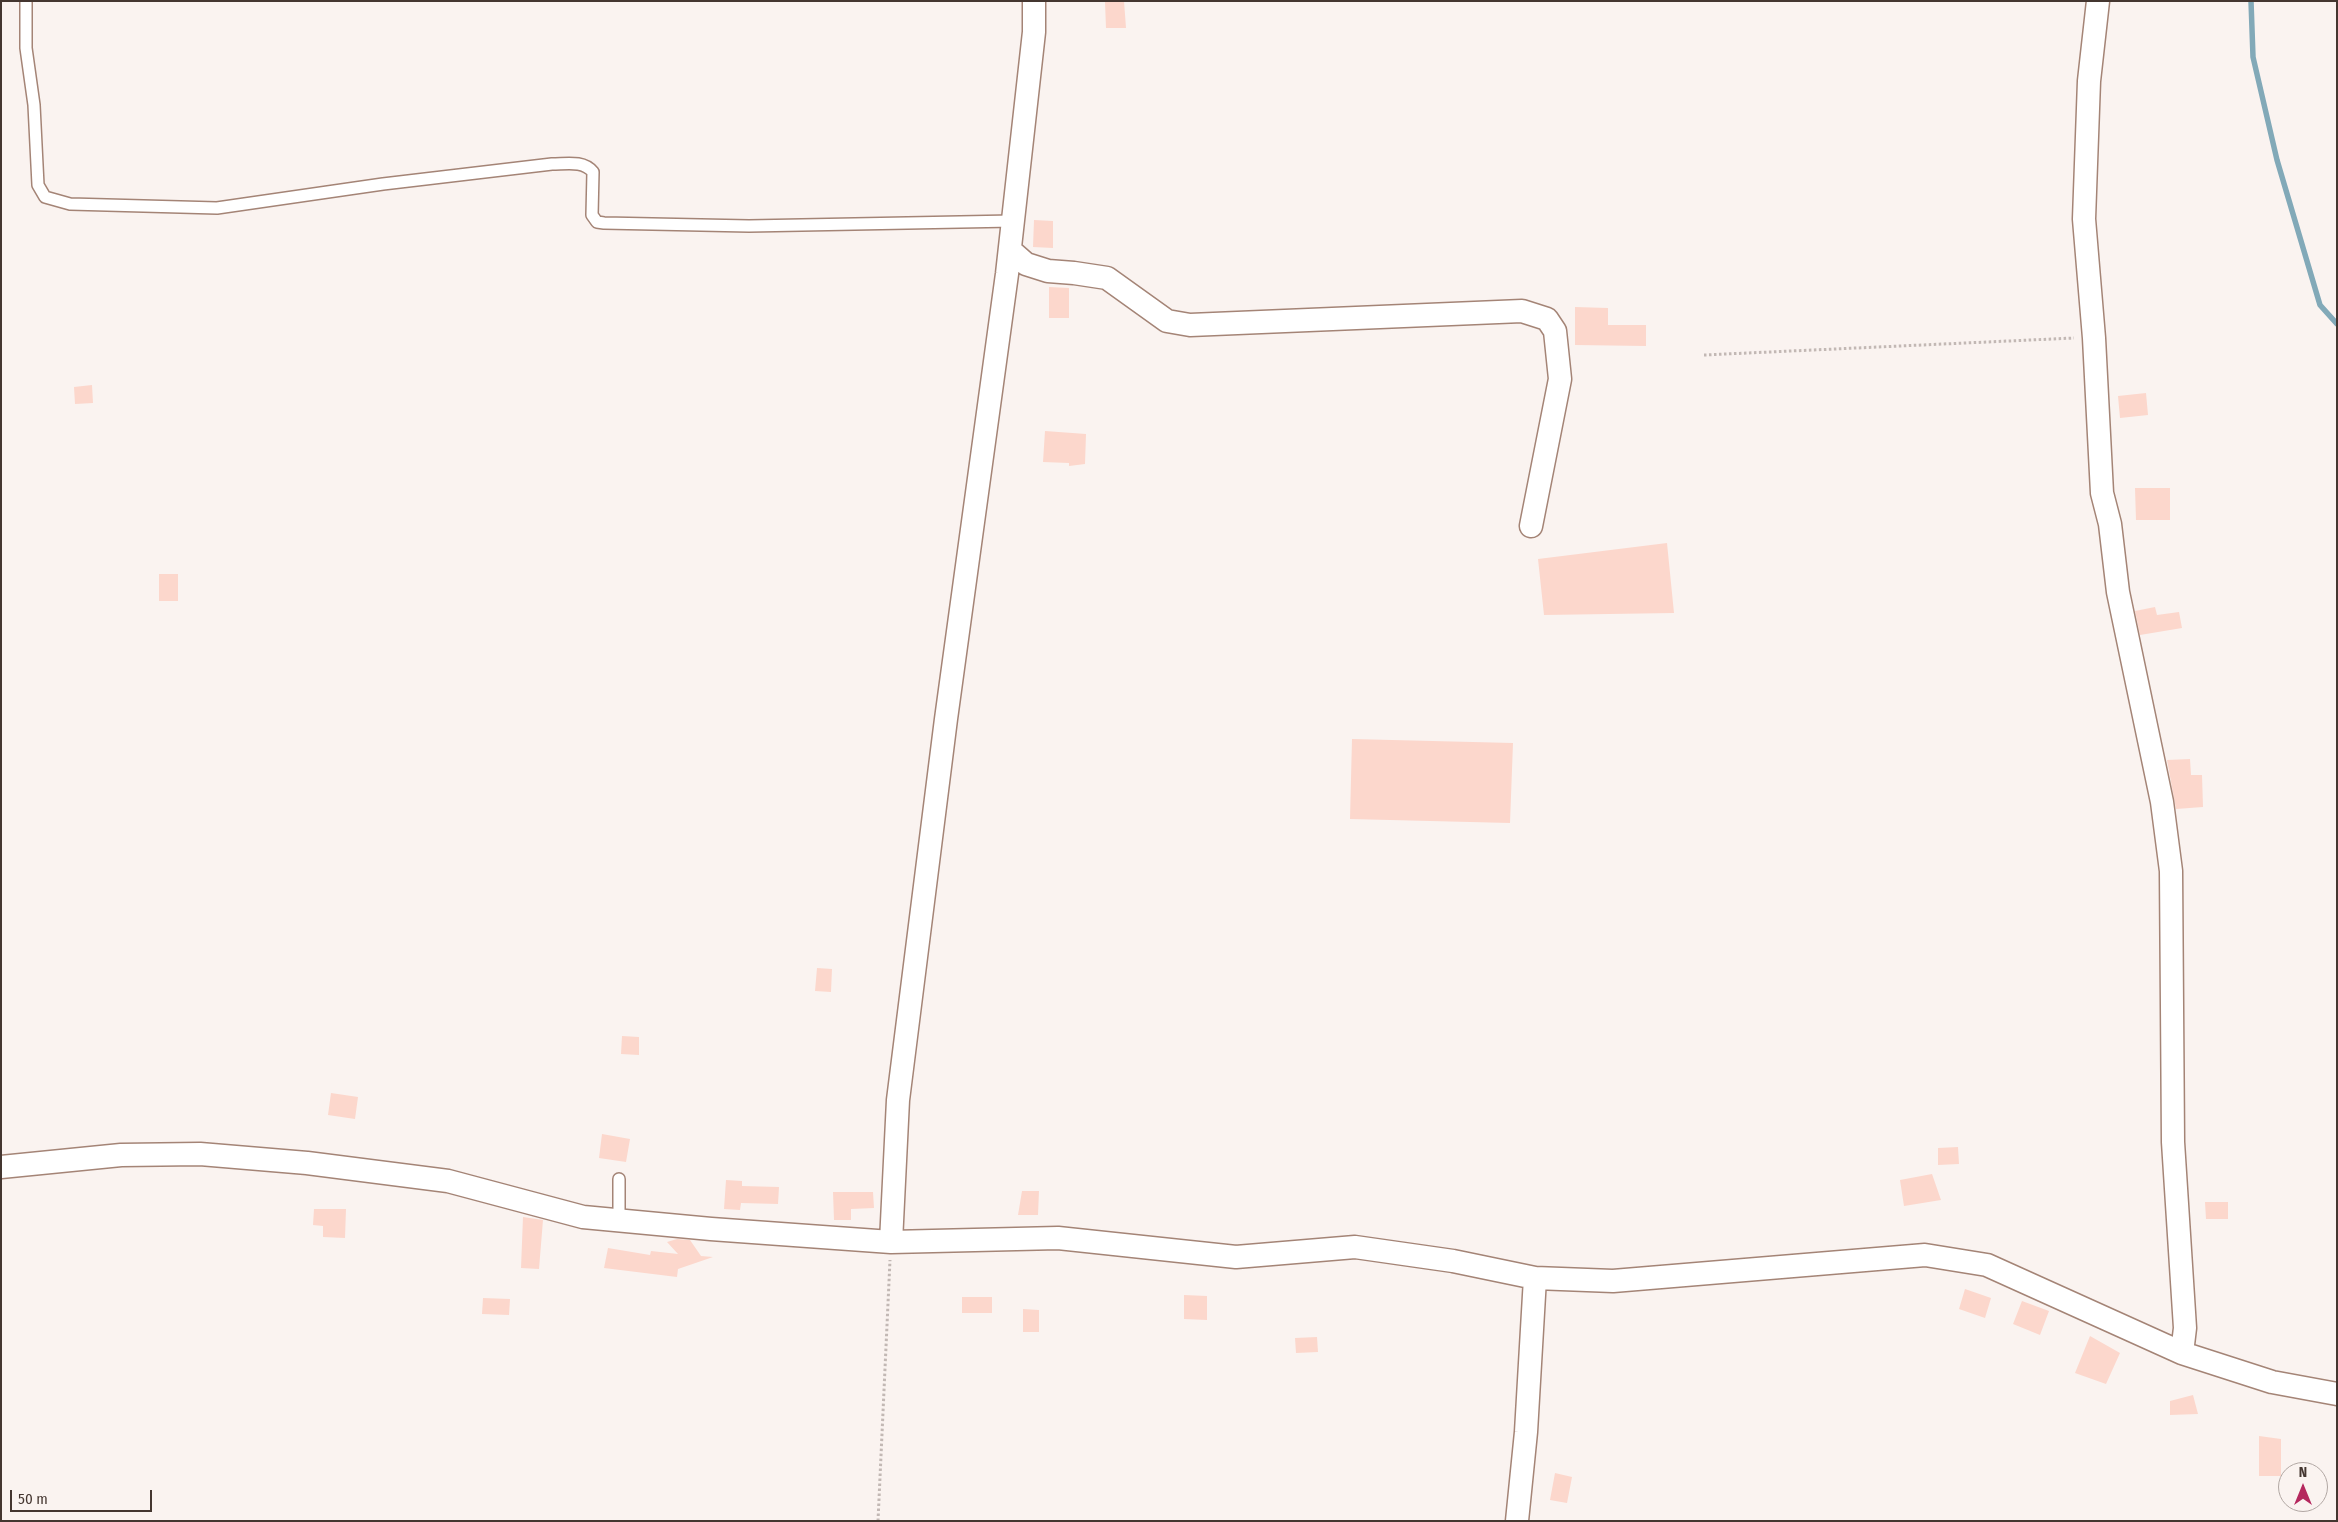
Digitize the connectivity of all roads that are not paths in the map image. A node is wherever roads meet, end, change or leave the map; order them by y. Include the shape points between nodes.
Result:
1 (26, 1) edge
2 (1034, 1) edge
3 (2098, 1) edge
4 (1013, 222) junction
5 (1010, 250) junction
6 (1531, 526) dead end
7 (1, 1167) edge
8 (619, 1179) dead end
9 (618, 1220) junction
10 (891, 1242) junction
11 (1536, 1278) junction
12 (2182, 1354) junction
13 (2337, 1394) edge
14 (1517, 1521) edge

1 - 4 lane via 26,48 34,105 38,185 45,197 70,204 217,208 383,184 552,164 577,164 588,166 593,172 592,215 597,222 604,223 749,226
2 - 4 street via 1034,32
3 - 12 street via 2089,82 2084,219 2102,493 2110,524 2118,592 2162,802 2171,871 2173,1142 2185,1328
4 - 5 street
5 - 6 street via 1026,264 1048,271 1106,278 1167,321 1190,325 1522,311 1547,319 1555,331 1560,379
5 - 10 street via 898,1100
7 - 9 street via 121,1155 170,1154 307,1163 448,1181 583,1217
8 - 9 lane
9 - 10 street
10 - 11 street via 1058,1238 1236,1257 1355,1248 1453,1261
11 - 12 street via 1613,1281 1925,1255 1987,1266
11 - 14 street
12 - 13 street via 2272,1382

